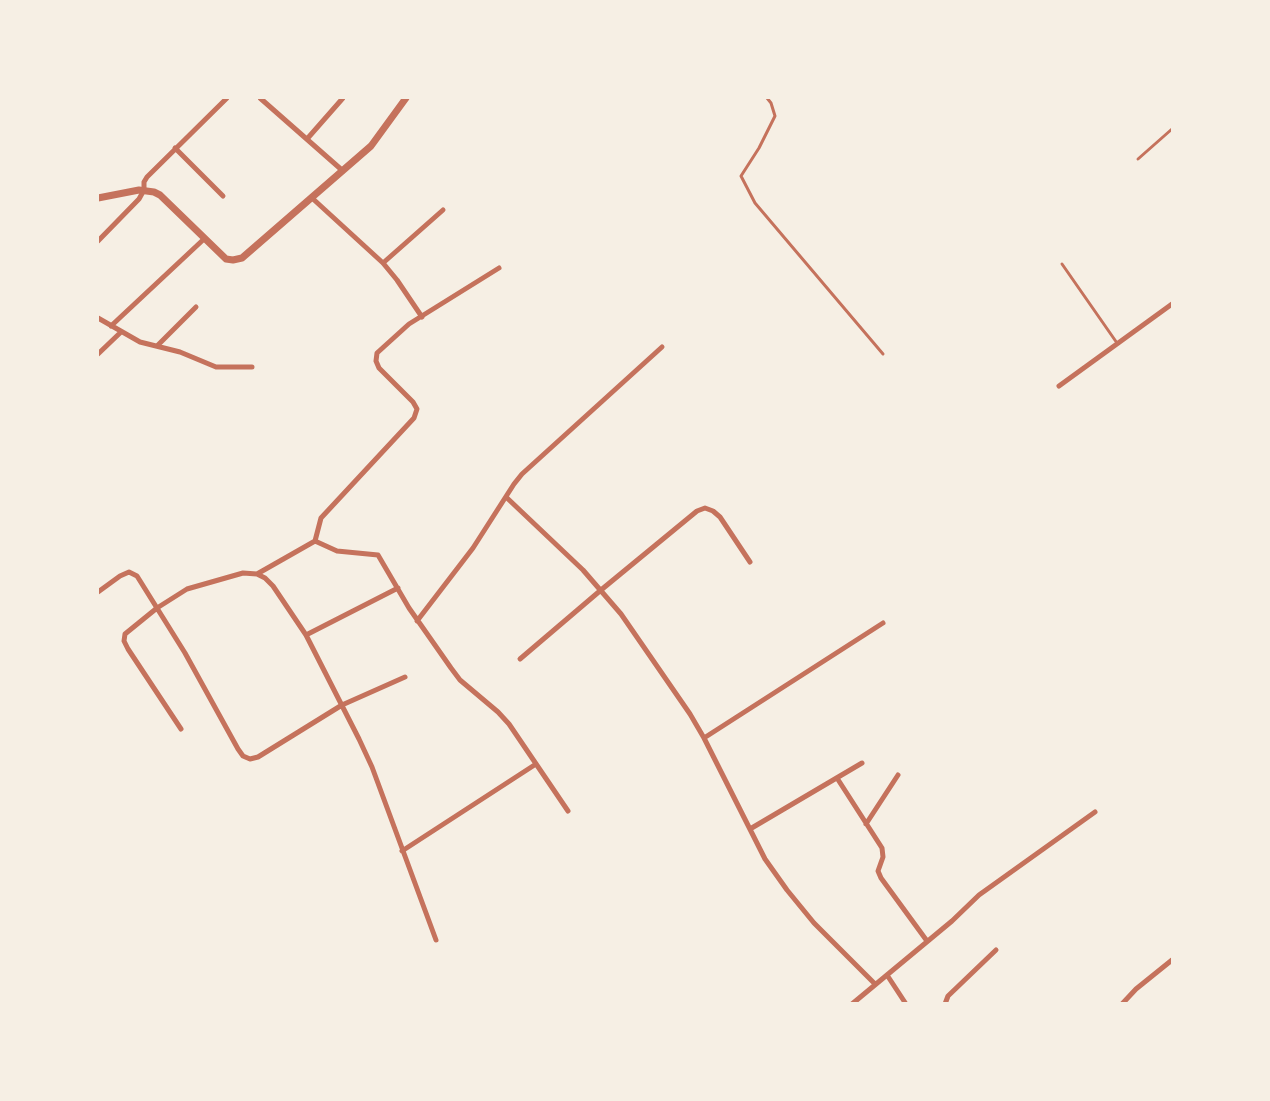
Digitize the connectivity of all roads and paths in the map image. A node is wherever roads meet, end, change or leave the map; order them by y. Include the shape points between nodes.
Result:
1 (228, 98) edge
2 (260, 98) edge
3 (343, 98) edge
4 (404, 98) edge
5 (767, 98) edge
6 (1172, 129) edge
7 (307, 139) junction
8 (175, 148) junction
9 (1138, 159) dead end
10 (343, 171) junction
11 (144, 190) junction
12 (223, 196) dead end
13 (98, 198) edge
14 (312, 198) junction
15 (443, 210) dead end
16 (204, 239) junction
17 (98, 241) edge
18 (383, 263) junction
19 (1062, 264) dead end
20 (499, 268) dead end
21 (1172, 304) edge
22 (196, 308) dead end
23 (422, 317) junction
24 (98, 318) edge
25 (111, 326) junction
26 (121, 332) junction
27 (1118, 344) junction
28 (157, 346) junction
29 (662, 346) dead end
30 (98, 354) edge
31 (883, 354) dead end
32 (252, 367) dead end
33 (1059, 386) dead end
34 (506, 497) junction
35 (314, 541) junction
36 (750, 562) dead end
37 (257, 574) junction
38 (398, 588) junction
39 (601, 590) junction
40 (98, 592) edge
41 (157, 608) junction
42 (417, 620) junction
43 (883, 623) dead end
44 (306, 635) junction
45 (520, 659) dead end
46 (405, 677) dead end
47 (342, 705) junction
48 (181, 729) dead end
49 (704, 738) junction
50 (862, 763) dead end
51 (536, 764) junction
52 (898, 775) dead end
53 (837, 778) junction
54 (568, 811) dead end
55 (1095, 812) dead end
56 (866, 824) junction
57 (750, 829) junction
58 (402, 851) junction
59 (436, 940) dead end
60 (927, 941) junction
61 (996, 950) dead end
62 (1172, 960) edge
63 (887, 975) junction
64 (875, 984) junction
65 (852, 1004) edge
66 (906, 1004) edge
67 (945, 1004) edge
68 (1122, 1004) edge

1 - 8 street
2 - 7 street
3 - 7 street
4 - 10 street via 370,146
5 - 31 lane via 775,116 741,176 755,203
6 - 9 lane
7 - 10 street
8 - 11 street via 146,176
8 - 12 street
10 - 14 street
11 - 13 street
11 - 16 street via 160,195
11 - 17 street
14 - 16 street via 242,258 226,259
14 - 18 street
15 - 18 street
16 - 25 street
18 - 23 street
19 - 27 lane
20 - 23 street
21 - 27 street
22 - 28 street
23 - 35 street via 383,346 376,361 379,368 414,402 417,409 414,418 321,518
24 - 25 street
25 - 26 street
26 - 28 street
26 - 30 street
27 - 33 street
28 - 32 street via 216,367
29 - 34 street via 522,474
34 - 39 street
34 - 42 street via 473,548
35 - 37 street
35 - 38 street via 337,551 378,555
36 - 39 street via 720,517 705,508
37 - 41 street via 243,573 187,588
37 - 44 street via 272,586
38 - 42 street
38 - 44 street
39 - 45 street
39 - 49 street via 667,679
40 - 41 street via 129,572 137,576
41 - 47 street via 243,756 250,759 258,757
41 - 48 street via 132,627 125,634 124,641
42 - 51 street via 460,680 509,724
43 - 49 street
44 - 47 street
46 - 47 street
47 - 58 street via 372,767
49 - 57 street
50 - 53 street
51 - 54 street
51 - 58 street
52 - 56 street
53 - 56 street
53 - 57 street
55 - 60 street via 979,895
56 - 60 street via 883,853 878,871
57 - 64 street via 765,859 787,890 828,938
58 - 59 street
60 - 63 street
61 - 67 street via 948,996
62 - 68 street
63 - 64 street
63 - 66 street
64 - 65 street

